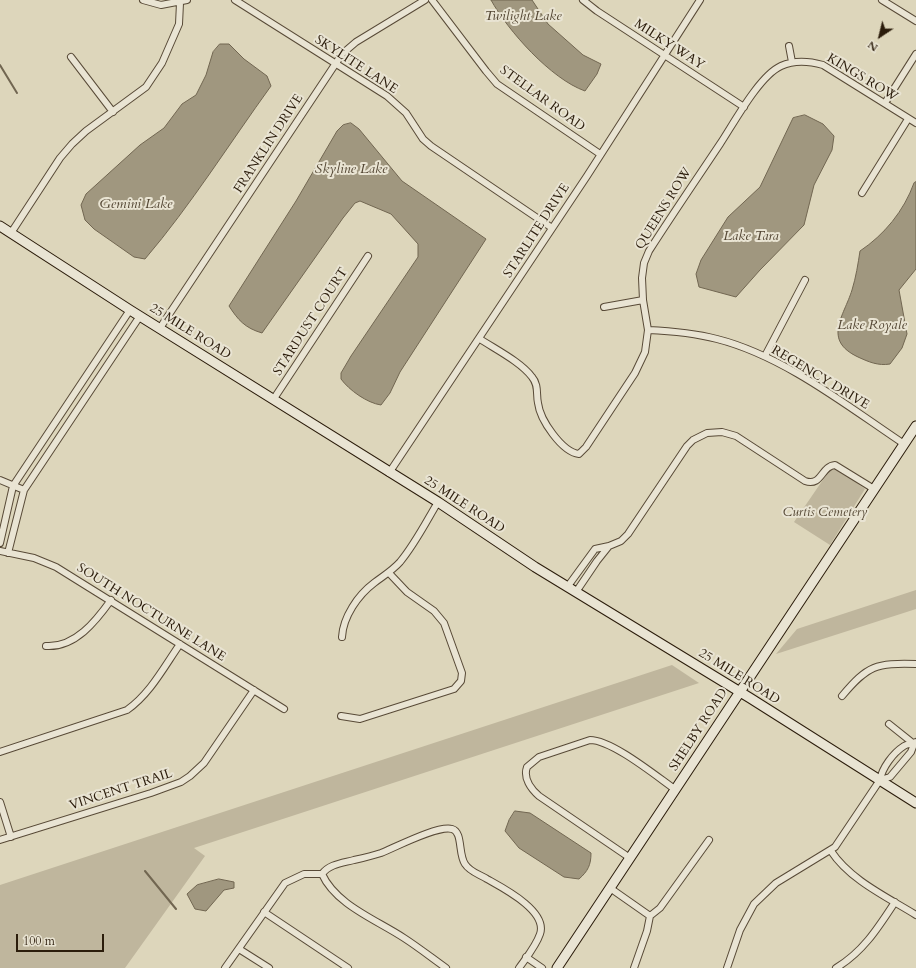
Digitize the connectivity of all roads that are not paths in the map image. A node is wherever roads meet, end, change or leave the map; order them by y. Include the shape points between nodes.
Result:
1 (143, 0) edge
2 (187, 0) edge
3 (236, 0) edge
4 (424, 0) edge
5 (432, 0) edge
6 (583, 0) edge
7 (700, 0) edge
8 (882, 0) edge
9 (180, 3) junction
10 (916, 21) edge
11 (789, 46) dead end
12 (916, 54) edge
13 (666, 56) junction
14 (71, 57) dead end
15 (792, 62) junction
16 (334, 65) junction
17 (885, 103) junction
18 (744, 107) junction
19 (113, 112) junction
20 (908, 119) junction
21 (916, 124) edge
22 (600, 154) junction
23 (862, 192) dead end
24 (0, 226) edge
25 (552, 228) junction
26 (11, 233) junction
27 (368, 256) dead end
28 (805, 280) dead end
29 (643, 300) junction
30 (604, 307) dead end
31 (130, 310) junction
32 (140, 316) junction
33 (160, 328) junction
34 (118, 329) junction
35 (648, 330) junction
36 (126, 335) junction
37 (480, 338) junction
38 (765, 356) junction
39 (71, 400) junction
40 (273, 400) junction
41 (80, 404) junction
42 (916, 426) edge
43 (904, 444) junction
44 (389, 472) junction
45 (0, 480) edge
46 (13, 486) junction
47 (874, 489) junction
48 (24, 490) junction
49 (438, 502) junction
50 (0, 543) edge
51 (610, 546) junction
52 (0, 551) edge
53 (8, 553) junction
54 (389, 573) junction
55 (568, 586) junction
56 (576, 592) junction
57 (111, 600) junction
58 (342, 637) dead end
59 (180, 644) junction
60 (46, 646) dead end
61 (916, 664) edge
62 (254, 690) junction
63 (739, 692) junction
64 (842, 696) dead end
65 (284, 709) dead end
66 (341, 716) dead end
67 (889, 724) dead end
68 (915, 743) edge
69 (0, 752) edge
70 (880, 780) junction
71 (676, 790) junction
72 (0, 802) edge
73 (916, 803) edge
74 (11, 837) junction
75 (0, 840) edge
76 (709, 840) dead end
77 (831, 850) junction
78 (630, 858) junction
79 (322, 874) junction
80 (610, 888) junction
81 (895, 902) junction
82 (264, 912) junction
83 (916, 915) edge
84 (650, 916) junction
85 (239, 949) junction
86 (526, 957) junction
87 (521, 967) edge
88 (225, 968) edge
89 (269, 968) edge
90 (348, 968) edge
91 (446, 968) edge
92 (542, 968) edge
93 (557, 968) edge
94 (634, 968) edge
95 (727, 968) edge
96 (836, 968) edge

1 - 9 street via 161,6
2 - 9 street
3 - 16 street, SKYLITE LANE
4 - 16 street, FRANKLIN DRIVE via 356,42
5 - 22 street, STELLAR ROAD via 497,84
6 - 13 street, MILKY WAY
7 - 13 street, STARLITE DRIVE
8 - 10 street
9 - 19 street via 179,24 162,63 146,87
11 - 15 street
12 - 17 street
13 - 18 street, MILKY WAY
13 - 22 street, STARLITE DRIVE
14 - 19 street
15 - 17 street, KINGS ROW via 808,62 823,66
15 - 18 street, QUEENS ROW via 770,73
16 - 25 street, SKYLITE LANE via 348,70 397,104 431,146
16 - 33 street, FRANKLIN DRIVE
17 - 20 street, KINGS ROW
18 - 29 street, QUEENS ROW via 649,251 644,263
19 - 26 street via 86,131 60,158
20 - 21 street, KINGS ROW
20 - 23 street
22 - 25 street, STARLITE DRIVE
24 - 26 street, 25 MILE ROAD
25 - 37 street, STARLITE DRIVE
26 - 31 street, 25 MILE ROAD
27 - 40 street, STARDUST COURT
28 - 38 street
29 - 30 street
29 - 35 street, QUEENS ROW
31 - 32 street, 25 MILE ROAD
31 - 34 street
32 - 33 street, 25 MILE ROAD
32 - 36 street
33 - 40 street, 25 MILE ROAD
34 - 36 street
34 - 39 street
35 - 37 street, QUEENS ROW via 645,352 636,373 579,454 569,450 546,424 538,403 538,388 532,376
35 - 38 street, REGENCY DRIVE via 719,339
36 - 41 street
37 - 44 street, STARLITE DRIVE
38 - 43 street, REGENCY DRIVE via 795,372
39 - 41 street
39 - 46 street
40 - 44 street, 25 MILE ROAD
41 - 48 street
42 - 43 street, SHELBY ROAD
43 - 47 street, SHELBY ROAD
44 - 49 street, 25 MILE ROAD
45 - 46 street
46 - 48 street
46 - 50 street
47 - 51 street via 835,464 828,466 818,481 805,481 736,436 722,432 707,433 690,443 628,534
47 - 63 street, SHELBY ROAD
48 - 53 street
49 - 54 street via 407,553
49 - 55 street, 25 MILE ROAD
51 - 55 street via 594,549
51 - 56 street
52 - 53 street, SOUTH NOCTURNE LANE
53 - 57 street, SOUTH NOCTURNE LANE via 47,563
54 - 58 street via 373,583 358,600 343,624
54 - 66 street via 407,592 440,616 462,673 461,681 454,689 360,719
55 - 56 street, 25 MILE ROAD
56 - 63 street, 25 MILE ROAD
57 - 59 street, SOUTH NOCTURNE LANE
57 - 60 street via 81,634 63,644
59 - 62 street, SOUTH NOCTURNE LANE
59 - 69 street via 148,691 138,703 127,710
61 - 64 street via 874,667 854,682
62 - 65 street, SOUTH NOCTURNE LANE
62 - 74 street, VINCENT TRAIL via 204,763 181,782
63 - 70 street, 25 MILE ROAD
63 - 71 street, SHELBY ROAD
67 - 68 street
68 - 70 street via 911,752 890,777
68 - 70 street via 904,745 882,772
70 - 73 street, 25 MILE ROAD
70 - 77 street via 842,839
71 - 78 street, SHELBY ROAD
71 - 78 street via 616,749 597,740 539,757 528,767 526,777 533,791
72 - 74 street
74 - 75 street, VINCENT TRAIL
76 - 84 street via 660,908
77 - 81 street via 853,875
77 - 95 street via 782,878 761,896 743,922
78 - 80 street, SHELBY ROAD
79 - 82 street via 304,874 291,878
79 - 86 street via 329,867 379,853 426,834 450,828 459,836 459,848 464,864 524,902 538,918 541,926 540,935
79 - 91 street via 325,882 348,904 405,938
80 - 84 street
80 - 93 street, SHELBY ROAD
81 - 83 street
81 - 96 street via 863,946
82 - 85 street
82 - 90 street
84 - 94 street
85 - 88 street
85 - 89 street
86 - 87 street
86 - 92 street

